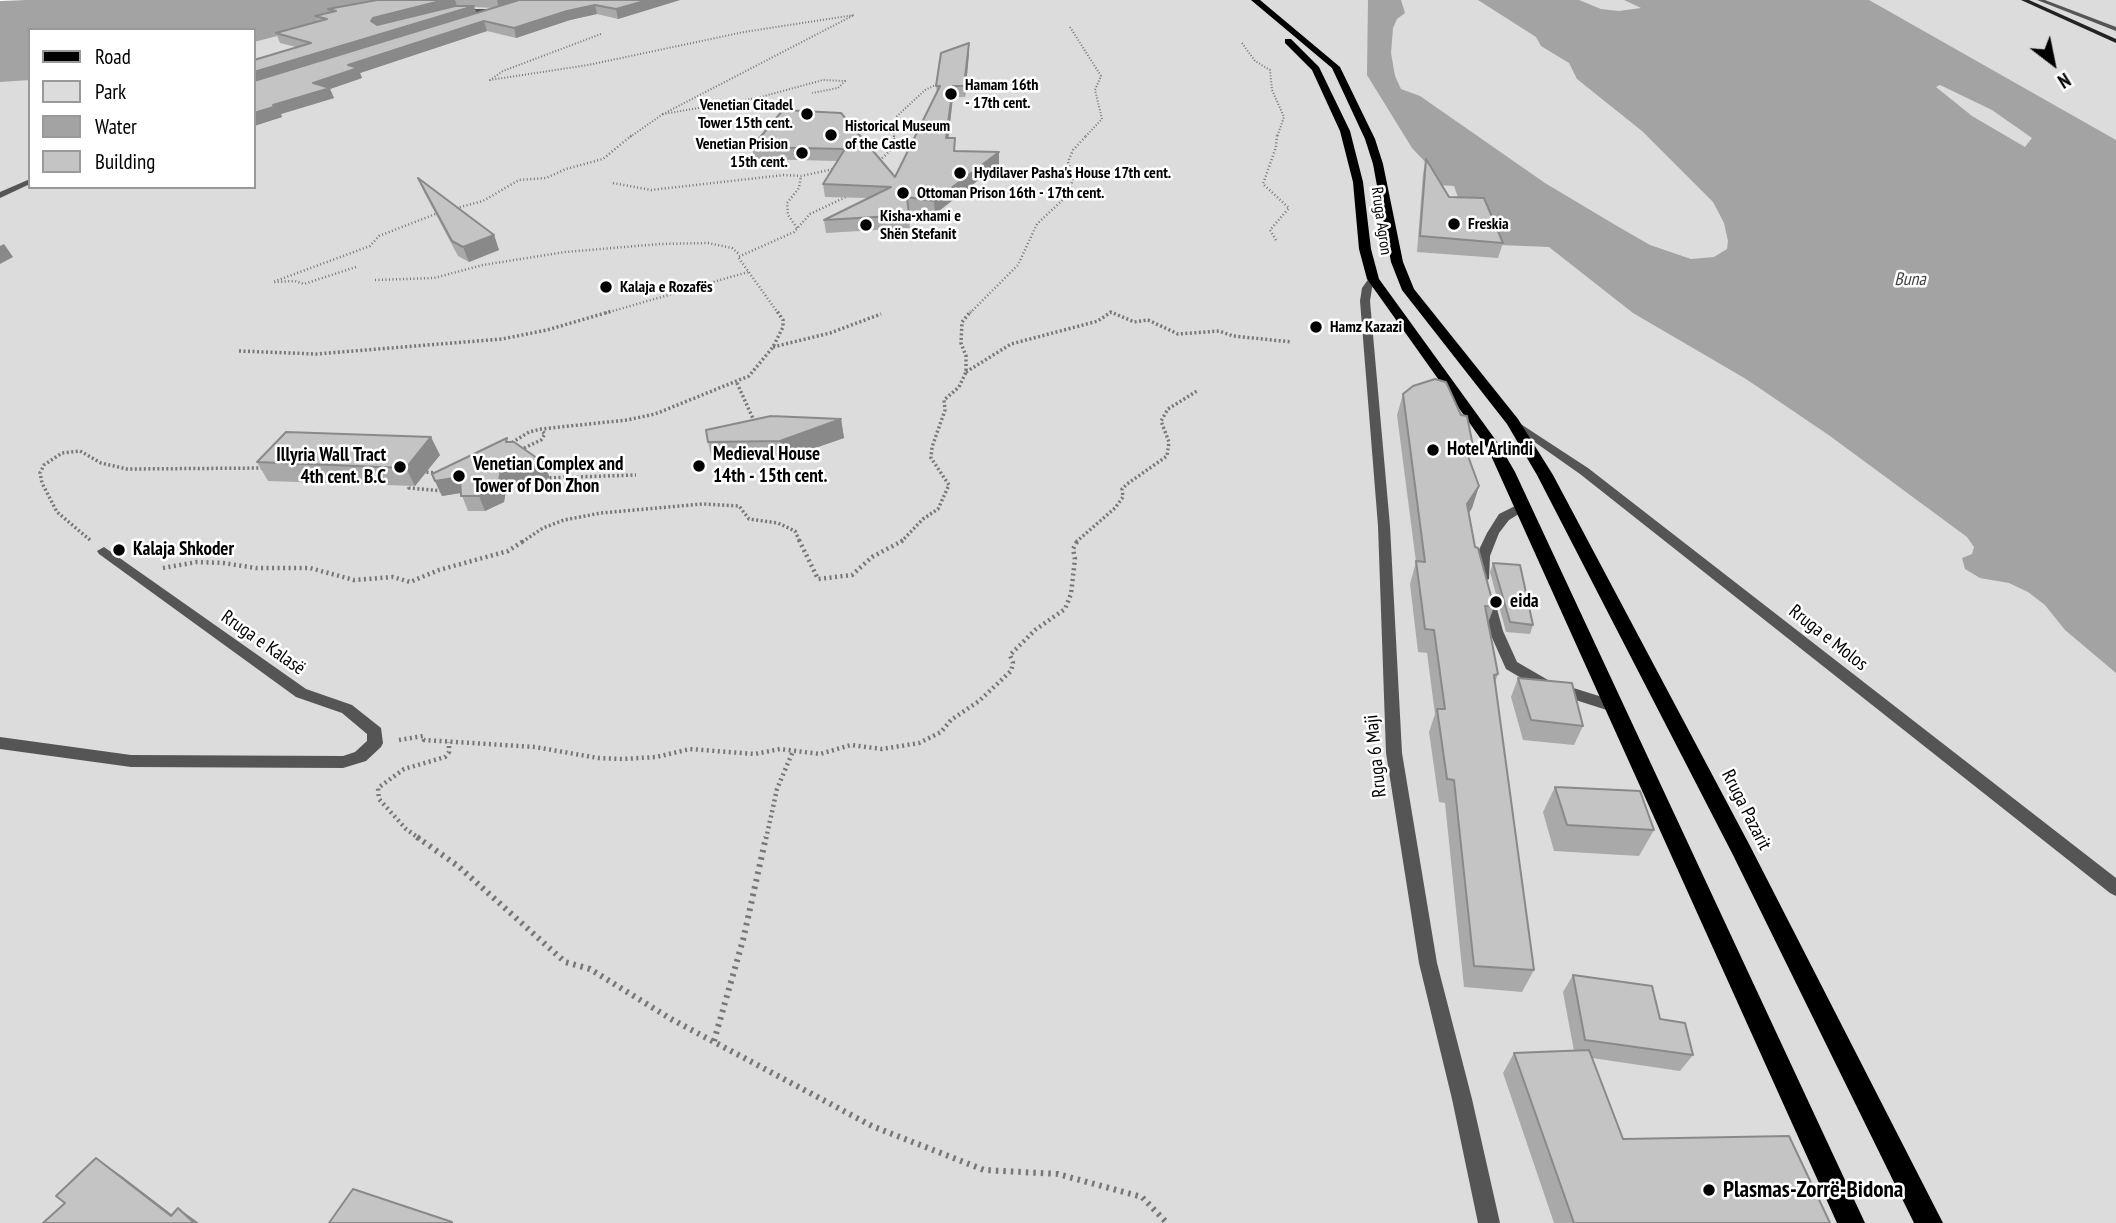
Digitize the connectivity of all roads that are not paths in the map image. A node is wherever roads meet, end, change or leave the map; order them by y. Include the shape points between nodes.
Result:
1 (2024, 0) edge
2 (2040, 0) edge
3 (1250, 1) edge
4 (517, 7) edge
5 (505, 11) junction
6 (449, 13) edge
7 (479, 19) edge
8 (2114, 28) edge
9 (2116, 41) edge
10 (28, 182) edge
11 (0, 195) edge
12 (1373, 279) junction
13 (1513, 422) junction
14 (1523, 506) junction
15 (104, 551) road end
16 (1613, 706) junction
17 (0, 743) edge
18 (2116, 888) edge
19 (1489, 1223) edge
20 (1851, 1223) edge
21 (1929, 1223) edge

1 - 9 main road
2 - 8 street
3 - 12 main road, Rruga Agron via 1311,61 1330,94 1358,182
3 - 13 main road, Rruga Agron via 1336,67 1370,139 1397,262 1408,290
4 - 5 street
5 - 6 street
5 - 7 street
10 - 11 street
12 - 14 main road, Rruga Agron via 1495,449
12 - 19 street, Rruga 6 Maji via 1365,301 1384,526 1394,753 1428,963
13 - 18 street, Rruga e Molos via 1584,471
13 - 21 main road, Rruga Pazarit via 1586,551
14 - 16 main road
14 - 16 street via 1504,517 1493,533 1480,571 1496,631 1511,665 1543,684
15 - 17 street, Rruga e Kalasë via 300,693 346,709 375,732 375,743 360,757 343,762 131,761
16 - 20 main road

